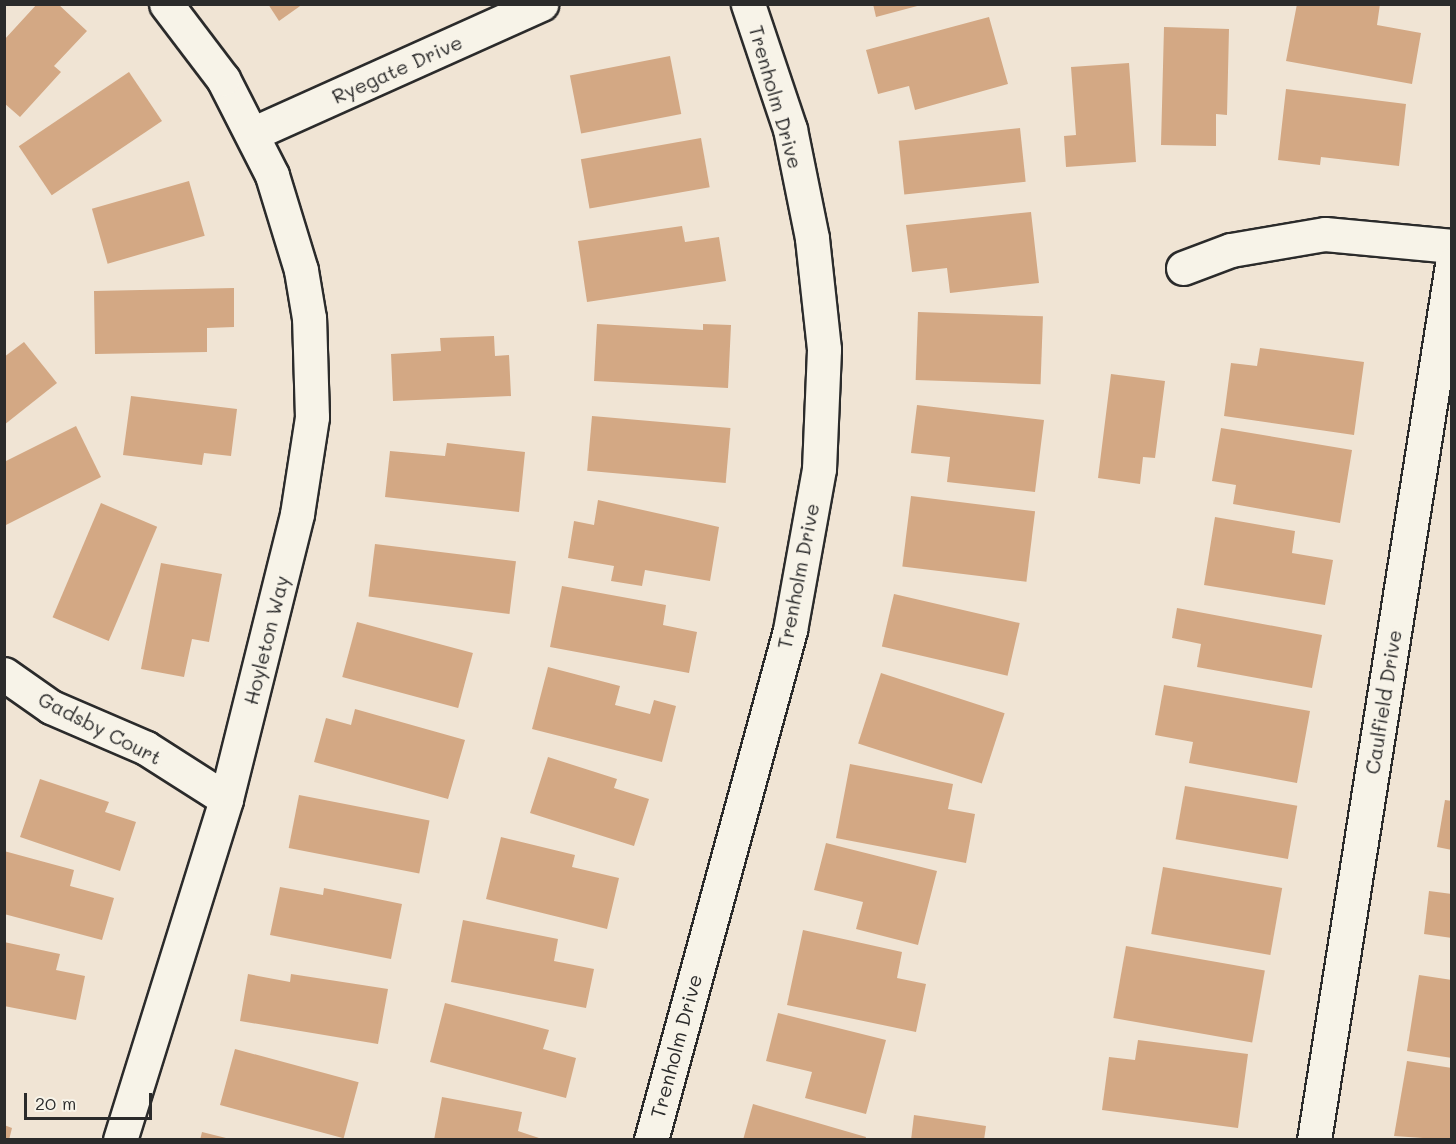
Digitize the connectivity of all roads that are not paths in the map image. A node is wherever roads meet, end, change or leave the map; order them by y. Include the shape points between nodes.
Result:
1 (166, 4) edge
2 (541, 4) edge
3 (748, 4) edge
4 (254, 133) junction
5 (1452, 246) edge
6 (1452, 265) edge
7 (1183, 268) dead end
8 (4, 674) edge
9 (226, 800) junction
10 (120, 1140) edge
11 (651, 1140) edge
12 (1314, 1140) edge

1 - 4 street, Hoyleton Way via 223,79
2 - 4 street, Ryegate Drive
3 - 11 street, Trenholm Drive via 790,129 812,238 824,349 819,469 779,674
4 - 9 street, Hoyleton Way via 301,270 313,367 312,417 297,514
5 - 7 street via 1325,234 1232,250
6 - 12 street, Caulfield Drive
8 - 9 street, Gadsby Court via 51,707 146,748
9 - 10 street, Hoyleton Way

